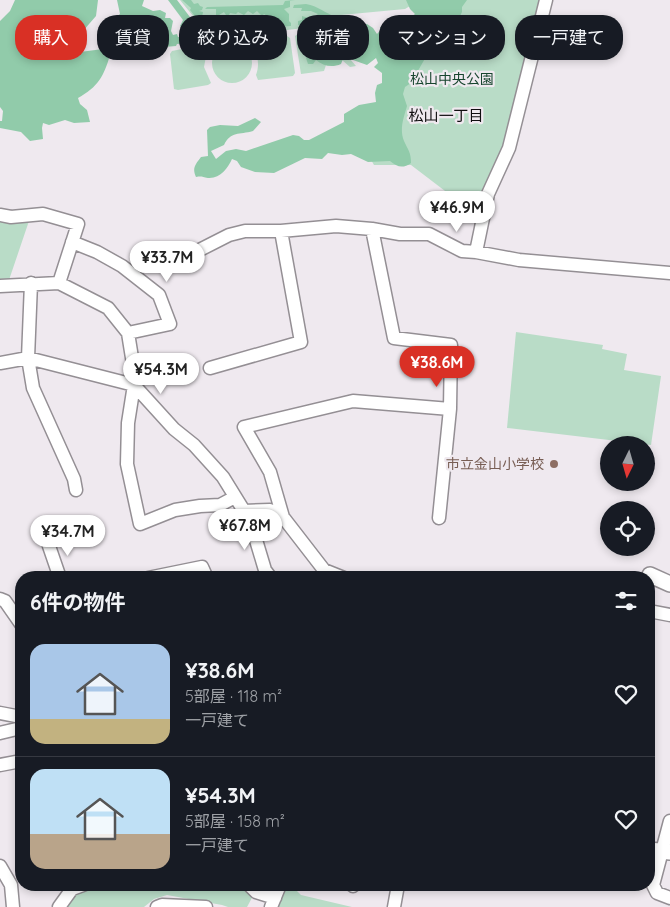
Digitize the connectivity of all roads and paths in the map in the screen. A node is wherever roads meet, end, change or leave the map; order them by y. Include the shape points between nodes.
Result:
1 (546, 0) edge
2 (0, 215) edge
3 (372, 230) junction
4 (281, 231) junction
5 (72, 242) junction
6 (476, 252) junction
7 (170, 265) dead end
8 (670, 273) edge
9 (31, 283) junction
10 (59, 283) junction
11 (0, 286) edge
12 (128, 333) junction
13 (28, 358) junction
14 (0, 363) edge
15 (210, 368) dead end
16 (134, 385) junction
17 (450, 409) junction
18 (76, 490) dead end
19 (235, 496) junction
20 (244, 511) junction
21 (283, 517) junction
22 (438, 518) dead end
23 (49, 546) dead end
24 (58, 571) edge
25 (182, 571) edge
26 (204, 571) edge
27 (266, 571) edge
28 (326, 571) edge
29 (655, 577) edge
30 (670, 584) edge
31 (0, 599) edge
32 (655, 612) edge
33 (15, 615) edge
34 (670, 615) edge
35 (0, 713) edge
36 (15, 716) edge
37 (15, 729) edge
38 (0, 733) edge
39 (15, 762) edge
40 (0, 765) edge
41 (670, 821) edge
42 (660, 851) edge
43 (0, 866) edge
44 (655, 880) edge
45 (655, 888) edge
46 (71, 891) edge
47 (255, 891) edge
48 (278, 891) edge
49 (397, 891) edge
50 (670, 898) edge
51 (273, 903) edge
52 (13, 907) edge
53 (59, 907) edge
54 (157, 907) edge
55 (206, 907) edge
56 (394, 907) edge

1 - 6 street via 509,148 488,194
2 - 5 street via 42,214 78,224
3 - 4 street via 336,226
3 - 6 street via 429,234 462,250
3 - 17 street via 394,338 451,345
4 - 7 street via 230,234
4 - 15 street via 301,342
5 - 10 street
5 - 12 street via 122,266 159,295 170,324
6 - 8 street via 519,260
9 - 10 street
9 - 11 street
9 - 13 street
10 - 12 street via 108,308
12 - 16 street
13 - 14 street
13 - 16 street
13 - 18 street via 33,388
16 - 19 street via 174,429 194,445 223,477
16 - 19 street via 128,423 127,464 140,524 175,510 220,505
17 - 21 street via 353,402 244,427 270,472
17 - 22 street
19 - 20 street
20 - 21 street via 270,510
20 - 27 street
21 - 28 street
23 - 24 street
25 - 26 street via 202,567
29 - 30 street
31 - 33 street
32 - 34 street
35 - 36 street
37 - 38 street
39 - 40 street
41 - 42 street
42 - 44 street
43 - 52 street via 11,885
45 - 50 street
46 - 53 street
47 - 51 street
48 - 51 street
49 - 56 street
54 - 55 street

